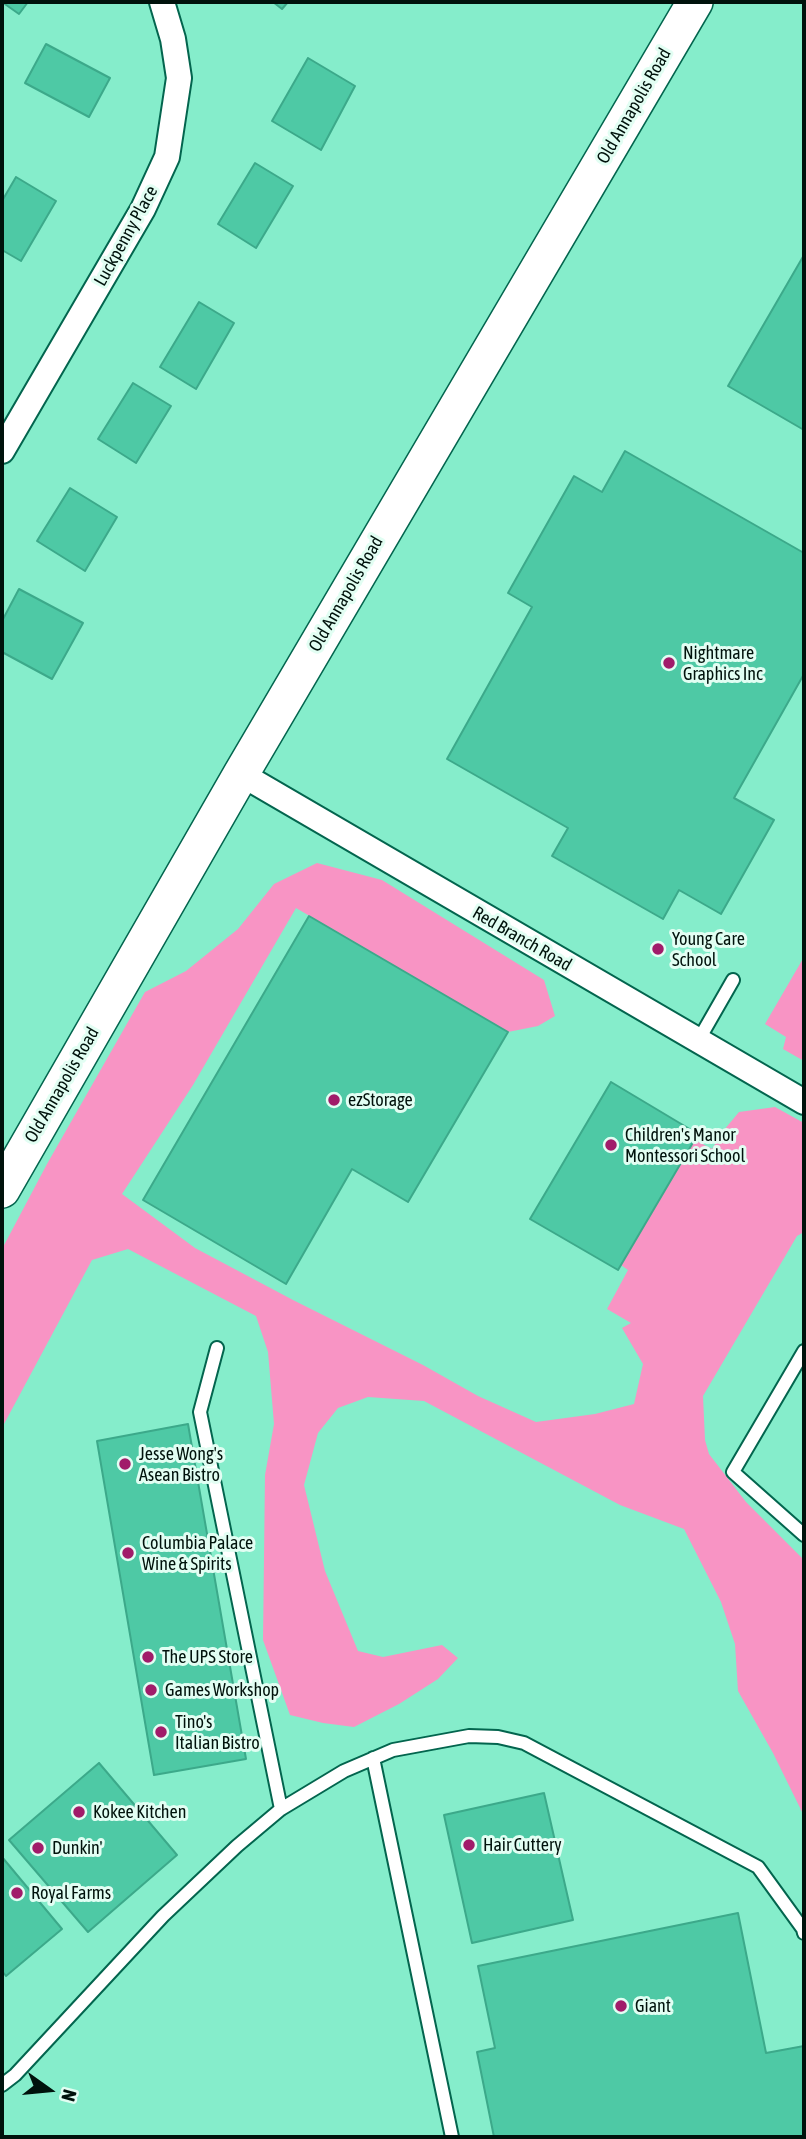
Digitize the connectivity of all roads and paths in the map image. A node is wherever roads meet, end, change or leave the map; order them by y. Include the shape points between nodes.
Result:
1 (162, 2) edge
2 (695, 2) edge
3 (2, 451) edge
4 (241, 774) junction
5 (733, 980) dead end
6 (698, 1041) junction
7 (804, 1102) edge
8 (2, 1190) edge
9 (217, 1348) dead end
10 (804, 1351) edge
11 (804, 1535) edge
12 (373, 1758) junction
13 (281, 1809) junction
14 (804, 1933) edge
15 (2, 2085) edge
16 (452, 2137) edge

1 - 3 street, Luckpenny Place via 179,78 167,157 143,209
2 - 4 main road, Old Annapolis Road
4 - 6 street, Red Branch Road
4 - 8 main road, Old Annapolis Road
5 - 6 lane
6 - 7 street, Red Branch Road
9 - 13 lane via 200,1412
10 - 11 lane via 733,1472
12 - 13 lane
12 - 14 lane via 469,1736 524,1743 758,1867
12 - 16 lane
13 - 15 lane via 163,1916

